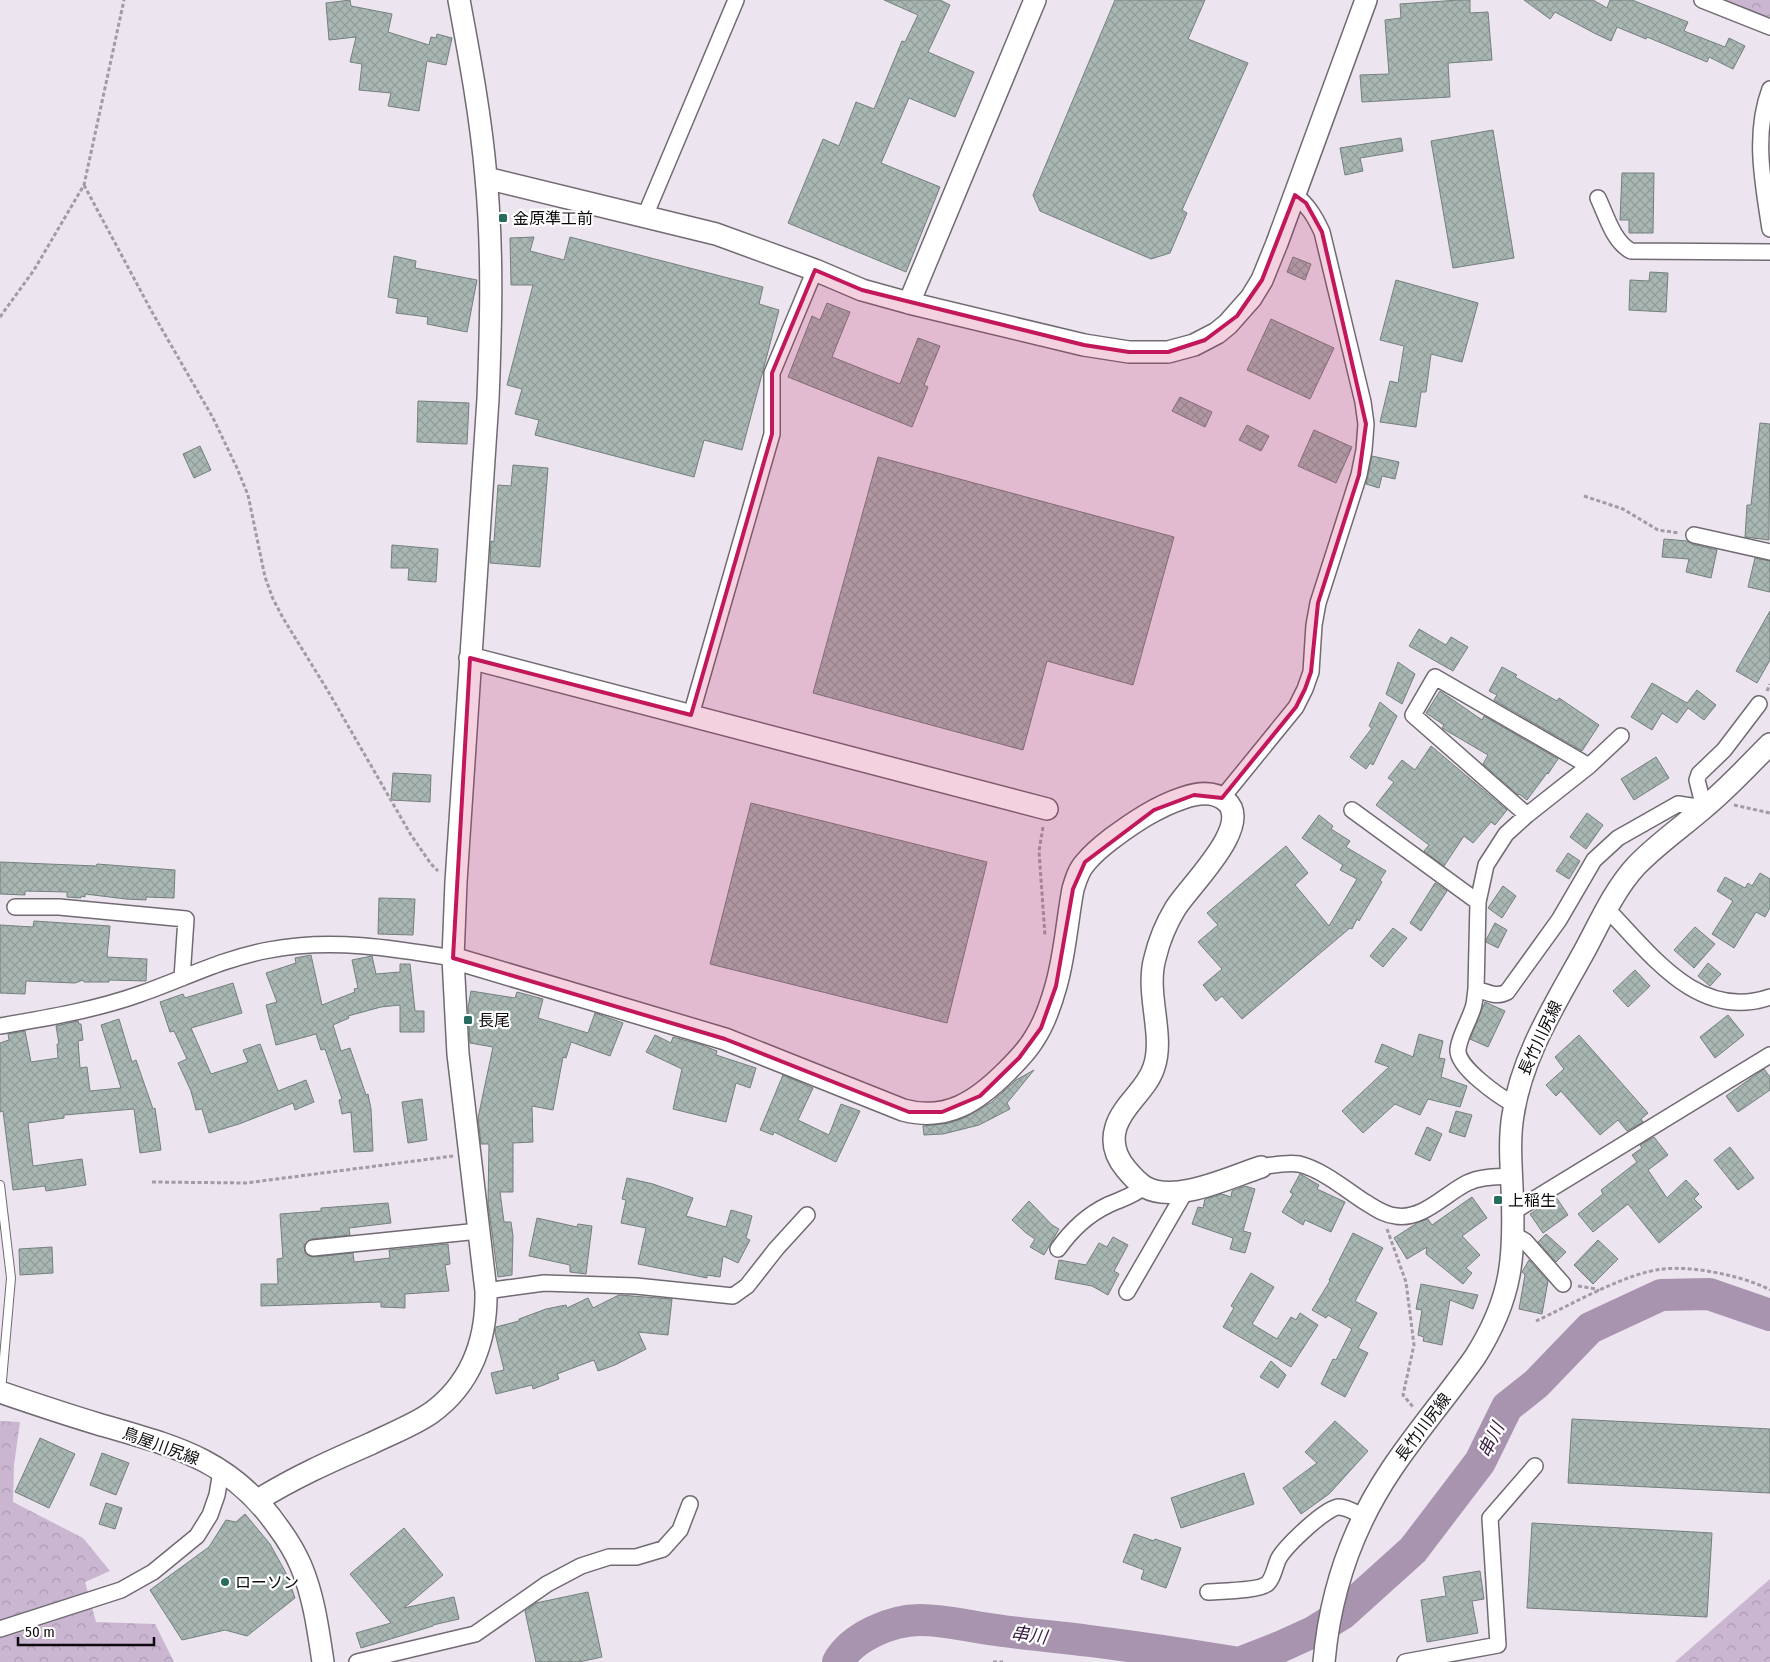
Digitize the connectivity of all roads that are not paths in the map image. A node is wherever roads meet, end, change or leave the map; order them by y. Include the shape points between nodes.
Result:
1 (459, 0) edge
2 (736, 0) edge
3 (1035, 0) edge
4 (1366, 0) edge
5 (1702, 0) edge
6 (1770, 27) edge
7 (1770, 88) edge
8 (486, 178) junction
9 (1295, 195) junction
10 (1598, 198) dead end
11 (645, 216) junction
12 (1770, 229) edge
13 (1770, 252) edge
14 (815, 270) junction
15 (909, 303) junction
16 (1694, 535) road end
17 (1770, 552) edge
18 (470, 658) junction
19 (1759, 704) dead end
20 (691, 716) junction
21 (1620, 736) dead end
22 (1770, 744) edge
23 (1589, 766) junction
24 (1222, 798) junction
25 (1704, 808) junction
26 (1047, 809) dead end
27 (1352, 810) dead end
28 (1526, 815) junction
29 (1478, 902) junction
30 (15, 907) dead end
31 (1607, 909) junction
32 (453, 958) junction
33 (182, 978) junction
34 (1476, 989) junction
35 (1770, 997) edge
36 (0, 1026) edge
37 (1770, 1054) edge
38 (1515, 1105) junction
39 (1261, 1167) joint
40 (1512, 1176) junction
41 (0, 1185) edge
42 (1144, 1187) junction
43 (1186, 1192) junction
44 (1513, 1212) junction
45 (807, 1215) dead end
46 (2, 1228) edge
47 (479, 1231) junction
48 (1513, 1234) junction
49 (313, 1248) dead end
50 (1058, 1248) dead end
51 (1563, 1284) road end
52 (486, 1291) junction
53 (1127, 1292) dead end
54 (1, 1392) edge
55 (1534, 1466) dead end
56 (221, 1471) junction
57 (258, 1500) junction
58 (690, 1504) dead end
59 (1360, 1525) junction
60 (1208, 1592) dead end
61 (0, 1629) edge
62 (1324, 1661) edge
63 (323, 1662) edge
64 (357, 1662) edge
65 (1406, 1662) edge

1 - 8 street
2 - 11 street
3 - 15 street
4 - 9 street
5 - 6 street
7 - 12 street via 1760,136
8 - 11 street
8 - 18 street via 491,342
9 - 15 street via 1270,263 1251,298 1228,324 1194,345 1168,352 1117,351
9 - 24 street via 1306,203 1322,232 1363,402 1366,424 1364,450 1318,603 1311,672 1305,689 1296,707
10 - 13 street via 1616,237 1631,252
11 - 14 street via 716,234
14 - 15 street via 862,290
14 - 20 street via 772,373 772,434
16 - 17 street
18 - 20 street
18 - 32 street
19 - 25 street via 1724,750 1698,774 1696,780
20 - 26 street
21 - 23 street
22 - 25 street, 長竹川尻線
23 - 28 street
23 - 28 street via 1436,677 1413,715
24 - 32 street via 1206,793 1194,795 1154,810 1085,862 1073,889 1056,986 1035,1038 980,1096 942,1112 903,1110 725,1040
24 - 42 street via 1231,807 1231,832 1175,909 1163,934 1151,980 1157,1053 1154,1067 1116,1127 1115,1151 1123,1165
25 - 31 street, 長竹川尻線 via 1645,857 1628,876
25 - 34 street via 1678,804 1618,838 1594,860 1559,920 1507,992 1494,995
27 - 29 street
28 - 29 street via 1506,834 1486,865
29 - 34 street
30 - 33 street via 60,907 186,919
31 - 35 street via 1670,973 1697,993 1729,1002
31 - 38 street, 長竹川尻線 via 1536,1040
32 - 33 street via 370,945 302,946 247,955
32 - 47 street via 457,1046
33 - 36 street via 90,1009
34 - 38 street via 1474,1006 1458,1055 1467,1068 1495,1093
37 - 44 street
38 - 40 street, 長竹川尻線 via 1511,1129
39 - 40 street via 1298,1164 1318,1172 1385,1214 1398,1217 1426,1209 1466,1183 1487,1177
39 - 43 street
40 - 44 street, 長竹川尻線
41 - 46 lane
42 - 43 street via 1172,1194
42 - 50 street via 1136,1194 1086,1217
43 - 53 street
44 - 48 street, 長竹川尻線
45 - 52 street via 747,1286 732,1296 636,1286 544,1283
46 - 54 lane via 11,1278
47 - 49 street
47 - 52 street
48 - 51 street via 1525,1241
48 - 59 street, 長竹川尻線 via 1508,1282 1497,1319 1475,1357 1392,1469
52 - 57 street via 485,1323 477,1354 461,1383 443,1404 416,1422 289,1481
54 - 56 street, 鳥屋川尻線 via 175,1448
55 - 65 street via 1490,1518 1498,1646
56 - 57 street, 鳥屋川尻線
56 - 61 street via 210,1515 197,1536 153,1572 121,1590
57 - 63 street, 鳥屋川尻線 via 288,1541 301,1566 312,1599
58 - 64 street via 680,1530 663,1549 636,1557 609,1557 581,1566 547,1584 475,1634
59 - 60 street via 1341,1507 1330,1509 1284,1549 1269,1582 1261,1587
59 - 62 street, 長竹川尻線 via 1334,1597

